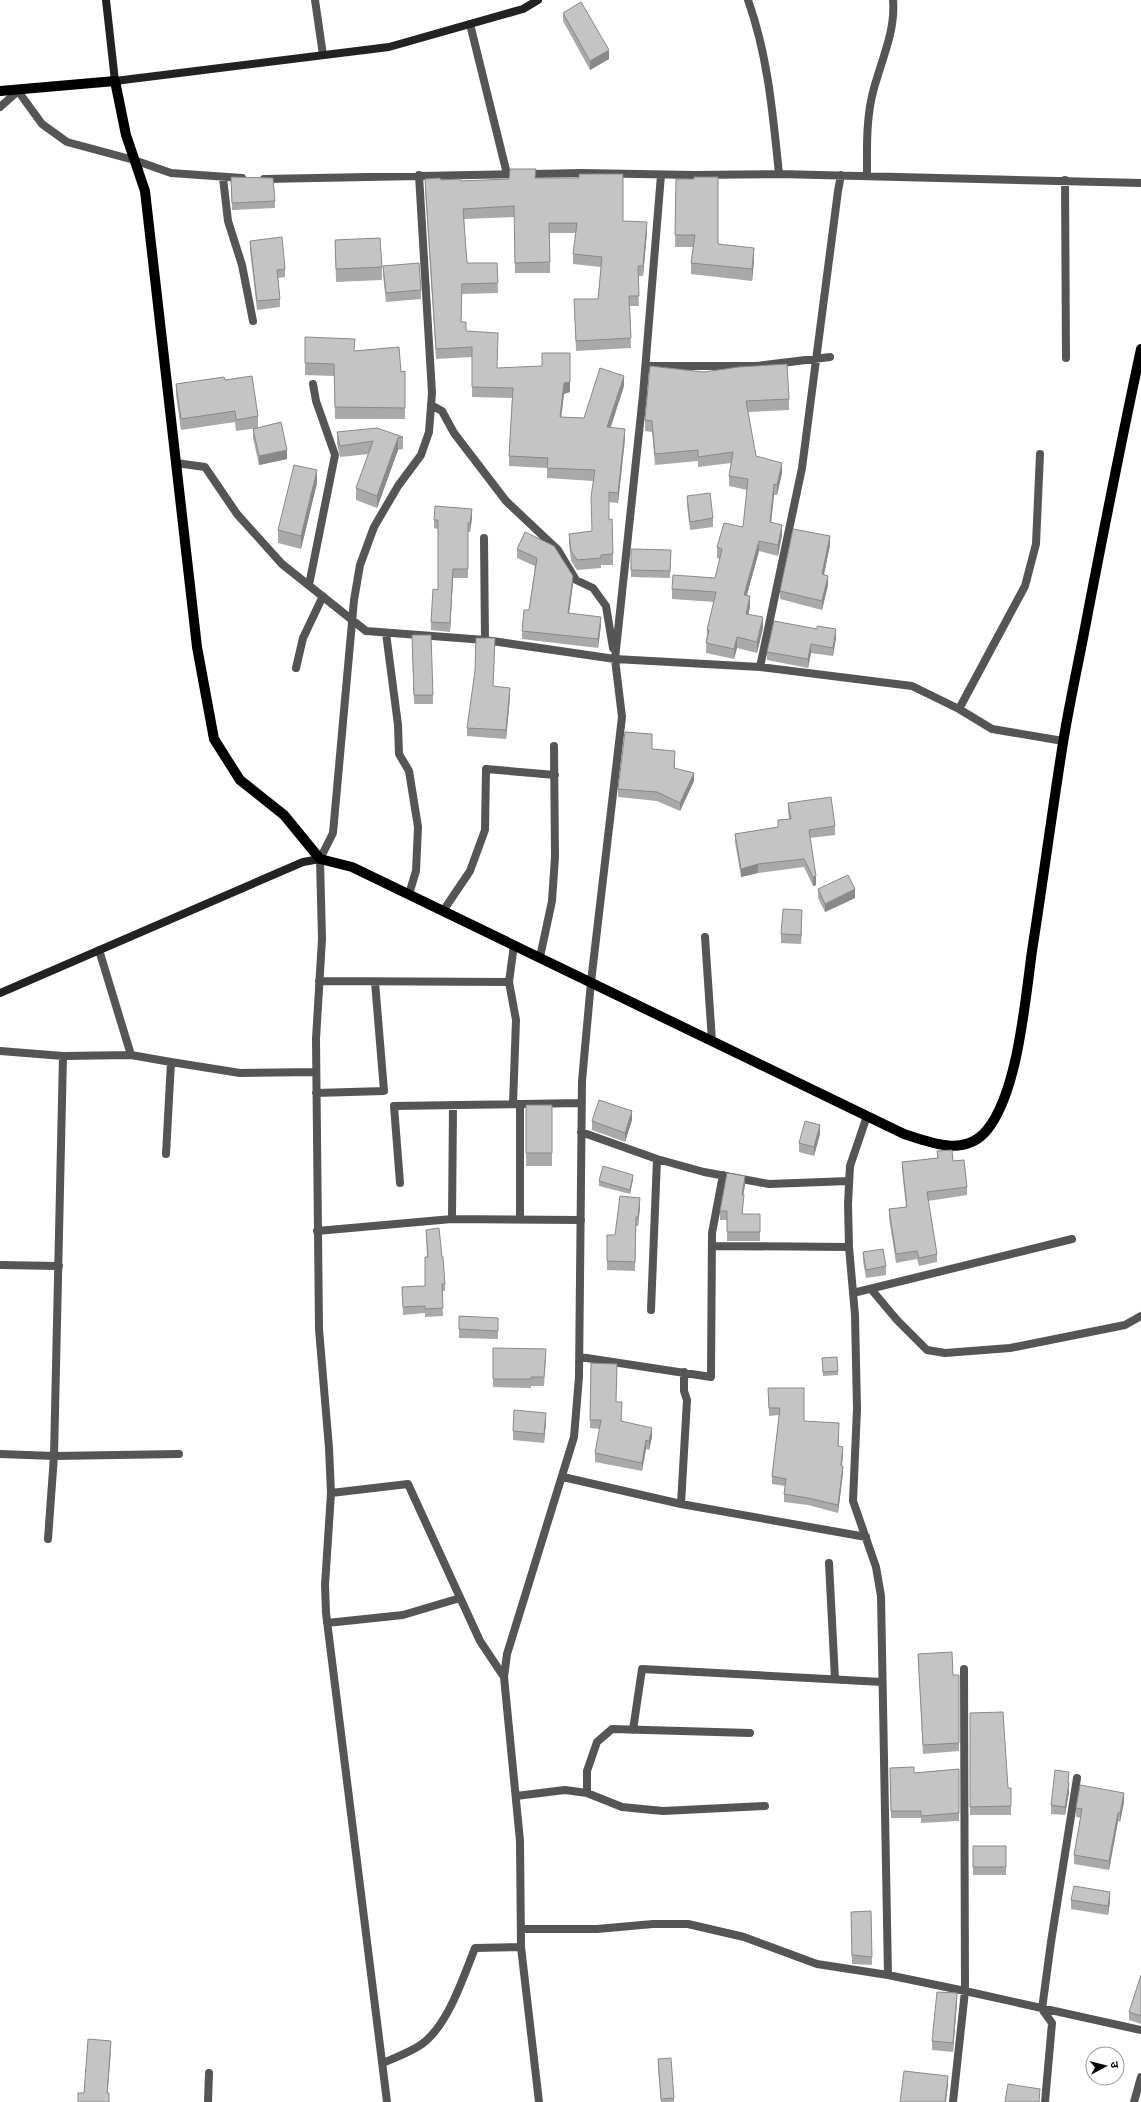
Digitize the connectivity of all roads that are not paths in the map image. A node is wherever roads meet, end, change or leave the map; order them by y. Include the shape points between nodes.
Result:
1 (106, 0) edge
2 (315, 0) edge
3 (538, 0) edge
4 (748, 0) edge
5 (893, 0) edge
6 (470, 24) junction
7 (323, 55) junction
8 (115, 81) junction
9 (0, 91) edge
10 (18, 91) junction
11 (0, 107) edge
12 (134, 160) junction
13 (508, 174) junction
14 (661, 174) junction
15 (779, 174) junction
16 (419, 175) junction
17 (841, 175) junction
18 (867, 176) junction
19 (223, 178) junction
20 (1065, 180) junction
21 (1141, 183) edge
22 (253, 321) dead end
23 (1141, 350) edge
24 (830, 358) dead end
25 (1066, 358) dead end
26 (817, 359) junction
27 (646, 366) junction
28 (313, 384) dead end
29 (432, 404) junction
30 (1040, 454) dead end
31 (176, 463) junction
32 (484, 538) dead end
33 (309, 585) junction
34 (323, 596) junction
35 (352, 618) junction
36 (386, 633) junction
37 (485, 640) junction
38 (615, 658) junction
39 (760, 667) junction
40 (296, 668) dead end
41 (959, 709) junction
42 (1063, 741) junction
43 (554, 746) dead end
44 (555, 775) junction
45 (320, 859) junction
46 (409, 894) junction
47 (443, 911) junction
48 (705, 937) dead end
49 (514, 945) junction
50 (99, 950) junction
51 (540, 958) junction
52 (319, 981) junction
53 (375, 982) junction
54 (509, 982) junction
55 (591, 982) junction
56 (0, 993) edge
57 (712, 1041) junction
58 (0, 1051) edge
59 (131, 1055) junction
60 (63, 1056) junction
61 (171, 1062) junction
62 (316, 1072) junction
63 (316, 1093) junction
64 (581, 1103) junction
65 (516, 1104) junction
66 (453, 1105) junction
67 (867, 1116) junction
68 (581, 1132) junction
69 (166, 1154) dead end
70 (657, 1159) junction
71 (723, 1175) junction
72 (850, 1181) junction
73 (400, 1183) dead end
74 (452, 1219) junction
75 (520, 1219) junction
76 (581, 1220) junction
77 (317, 1231) junction
78 (1072, 1239) dead end
79 (713, 1246) junction
80 (849, 1247) junction
81 (0, 1265) edge
82 (59, 1266) junction
83 (871, 1289) junction
84 (853, 1293) junction
85 (651, 1310) dead end
86 (1141, 1316) edge
87 (580, 1357) junction
88 (684, 1372) junction
89 (0, 1454) edge
90 (180, 1454) dead end
91 (54, 1456) junction
92 (563, 1476) junction
93 (331, 1493) junction
94 (681, 1504) junction
95 (866, 1537) junction
96 (48, 1539) dead end
97 (829, 1563) dead end
98 (460, 1598) junction
99 (328, 1623) junction
100 (964, 1669) dead end
101 (504, 1677) junction
102 (834, 1679) junction
103 (882, 1682) junction
104 (633, 1730) junction
105 (750, 1734) dead end
106 (1077, 1778) dead end
107 (587, 1793) junction
108 (516, 1796) junction
109 (765, 1806) dead end
110 (521, 1928) junction
111 (521, 1947) junction
112 (888, 1975) junction
113 (965, 1991) junction
114 (1042, 2009) junction
115 (1141, 2030) edge
116 (383, 2063) junction
117 (209, 2073) dead end
118 (1141, 2078) edge
119 (208, 2102) edge
120 (388, 2102) edge
121 (539, 2102) edge
122 (953, 2102) edge
123 (1045, 2102) edge
124 (1134, 2102) edge

1 - 8 main road
2 - 7 street
3 - 6 main road via 523,10
4 - 15 street via 769,84
5 - 18 street via 890,30 868,119
6 - 7 main road via 389,47
6 - 13 street
7 - 8 main road
8 - 10 main road
8 - 12 main road
9 - 10 main road
10 - 11 street
10 - 12 street via 42,124 67,142
12 - 19 street via 171,173
12 - 31 main road via 145,191
13 - 14 street
13 - 16 street
14 - 15 street
14 - 27 street
15 - 17 street
16 - 19 street
16 - 29 street
17 - 18 street
17 - 26 street
18 - 20 street
19 - 22 street via 228,221 242,265
20 - 21 street
20 - 25 street
23 - 42 main road
24 - 26 street
26 - 27 street via 757,366
26 - 39 street via 802,468
27 - 38 street
28 - 33 street via 316,401 335,455
29 - 35 street via 429,432 421,455 398,486 374,527 360,565
29 - 38 street via 442,411 454,433 506,501 558,550 576,580 593,588 606,606
30 - 41 street via 1036,544 1025,586
31 - 33 street via 205,467 237,514 282,564
31 - 45 main road via 197,647 214,739 240,780 284,815
32 - 37 street
33 - 34 street
34 - 35 street
34 - 40 street via 304,638
35 - 36 street via 366,631
35 - 45 street via 333,833
36 - 37 street
36 - 46 street via 398,725 399,754 410,771 418,827 416,871
37 - 38 street
38 - 39 street
38 - 55 street via 622,717
39 - 41 street via 912,686
41 - 42 street via 992,729
42 - 67 main road via 1023,1013 1011,1080 999,1113 986,1132 975,1141 956,1146 935,1144 904,1134
43 - 44 street
44 - 47 street via 486,769 485,830 470,871
44 - 51 street via 552,901
45 - 46 main road via 352,867
45 - 50 main road via 303,862
45 - 52 street via 322,939
46 - 47 main road
47 - 49 main road
48 - 57 street
49 - 51 main road
49 - 54 street
50 - 56 main road
50 - 59 street
51 - 55 main road
52 - 53 street
52 - 62 street
53 - 54 street
53 - 63 street via 384,1091
54 - 65 street via 516,1020
55 - 57 main road
55 - 64 street
57 - 67 main road
58 - 60 street
59 - 60 street
59 - 61 street
60 - 82 street
61 - 62 street via 240,1073
61 - 69 street
62 - 63 street
63 - 77 street
64 - 65 street
64 - 68 street
65 - 66 street
65 - 75 street
66 - 73 street via 394,1106
66 - 74 street
67 - 72 street via 850,1166
68 - 70 street
68 - 76 street
70 - 71 street
70 - 85 street
71 - 72 street via 769,1184
71 - 79 street via 712,1233
72 - 80 street
74 - 75 street
74 - 77 street
75 - 76 street
76 - 87 street
77 - 93 street via 319,1330
78 - 83 street
79 - 80 street
79 - 88 street via 711,1377
80 - 84 street
81 - 82 street
82 - 91 street
83 - 84 street
83 - 86 street via 927,1350 945,1352 1010,1348 1125,1325
84 - 95 street via 857,1409 853,1501
87 - 88 street
87 - 92 street via 574,1438
88 - 94 street via 684,1391 687,1400
89 - 91 street
90 - 91 street
91 - 96 street
92 - 94 street
92 - 101 street via 506,1654
93 - 98 street via 408,1484
93 - 99 street via 325,1585
94 - 95 street
95 - 103 street via 876,1567 881,1596
97 - 102 street
98 - 99 street via 402,1615
98 - 101 street via 480,1641
99 - 116 street
100 - 113 street
101 - 108 street
102 - 103 street
102 - 104 street via 642,1669
103 - 112 street
104 - 105 street
104 - 107 street via 612,1729 597,1742 587,1771
106 - 114 street
107 - 108 street via 565,1790
107 - 109 street via 622,1807 663,1811
108 - 110 street via 520,1841
110 - 111 street
110 - 112 street via 688,1924 744,1937 817,1964
111 - 116 street via 475,1948 441,2023 422,2044
111 - 121 street
112 - 113 street
113 - 114 street
113 - 122 street
114 - 115 street
114 - 123 street via 1052,2023
116 - 120 street
117 - 119 street
118 - 124 street

